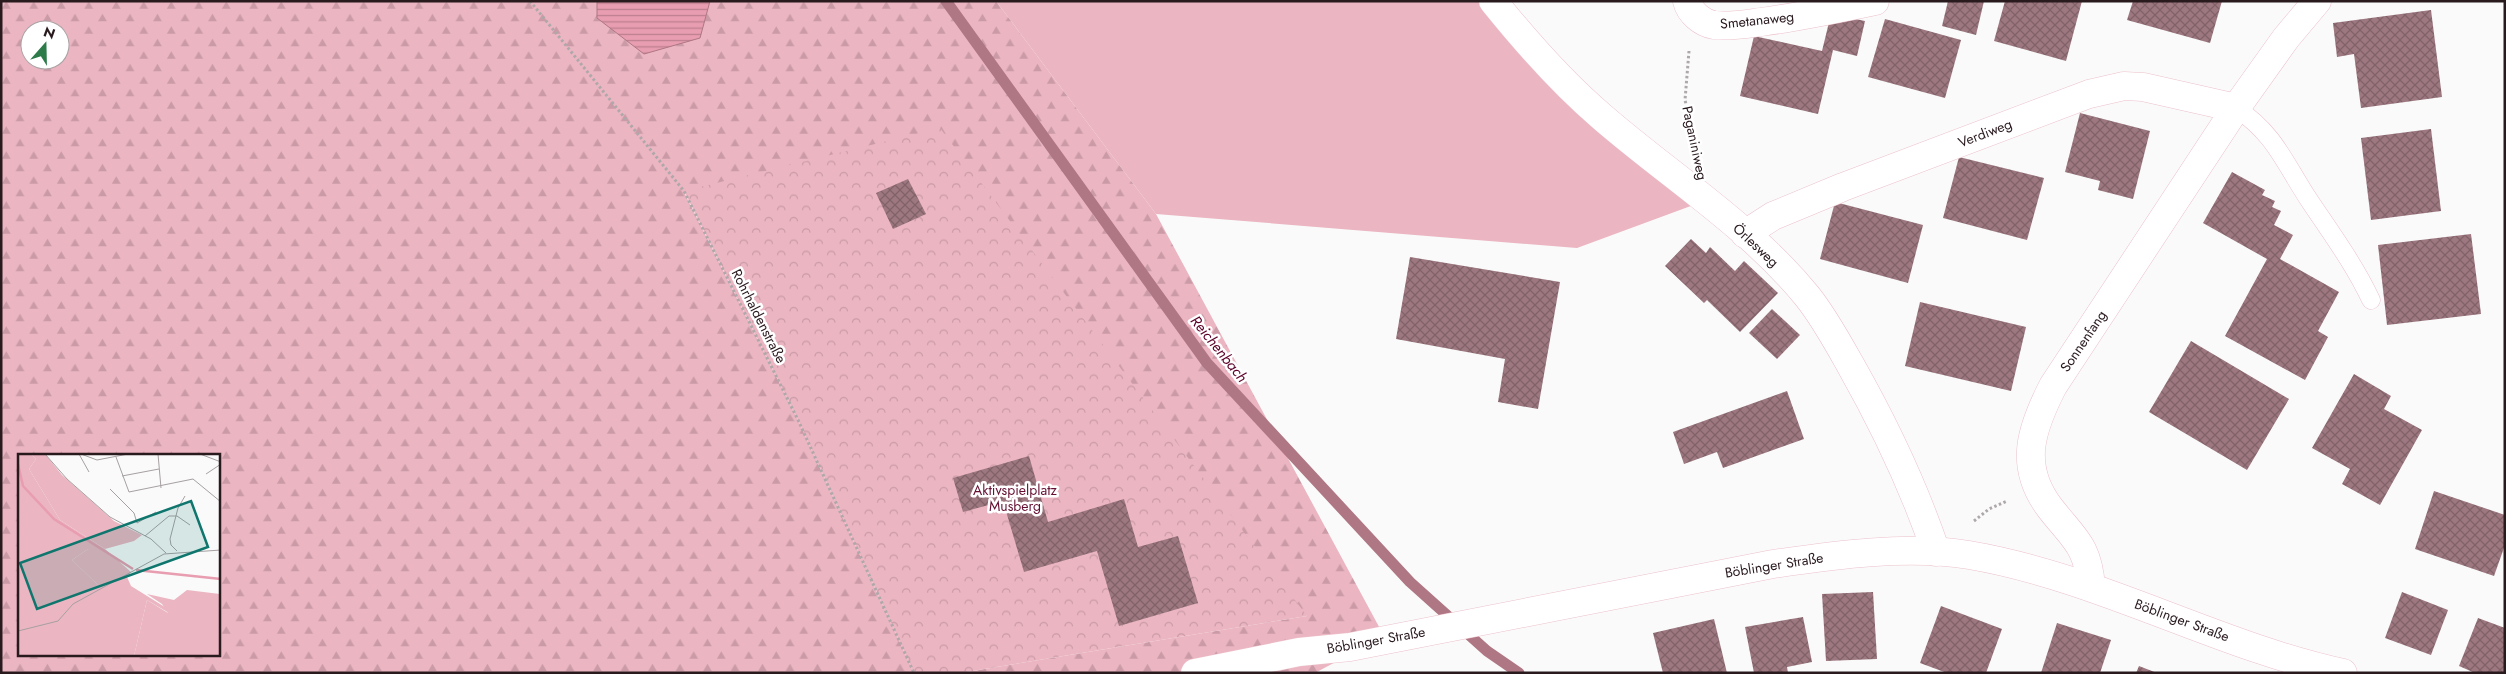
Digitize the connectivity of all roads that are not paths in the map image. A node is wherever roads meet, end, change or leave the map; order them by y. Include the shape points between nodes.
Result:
1 (1493, 1) edge
2 (1875, 1) edge
3 (2317, 1) edge
4 (1693, 10) edge
5 (2236, 108) junction
6 (1745, 234) junction
7 (2371, 300) dead end
8 (1936, 552) junction
9 (2091, 587) junction
10 (1195, 673) edge
11 (2343, 673) edge

1 - 6 street, Örlesweg via 1542,58 1601,116
2 - 4 street, Smetanaweg via 1735,25 1713,25
3 - 5 street, Sonnenfang
5 - 6 street, Verdiweg via 2143,87 2124,86 2098,91 1843,186 1773,216
5 - 7 lane via 2271,138 2357,271
5 - 9 street, Sonnenfang via 2053,386 2038,415 2030,442 2031,468 2037,487 2082,547 2089,565
6 - 8 street, Örlesweg via 1808,296 1828,327 1889,436 1921,508
8 - 9 street, Böblinger Straße via 2007,562
8 - 10 street, Böblinger Straße via 1828,556 1773,564 1350,647 1299,652
9 - 11 street, Böblinger Straße via 2288,658

